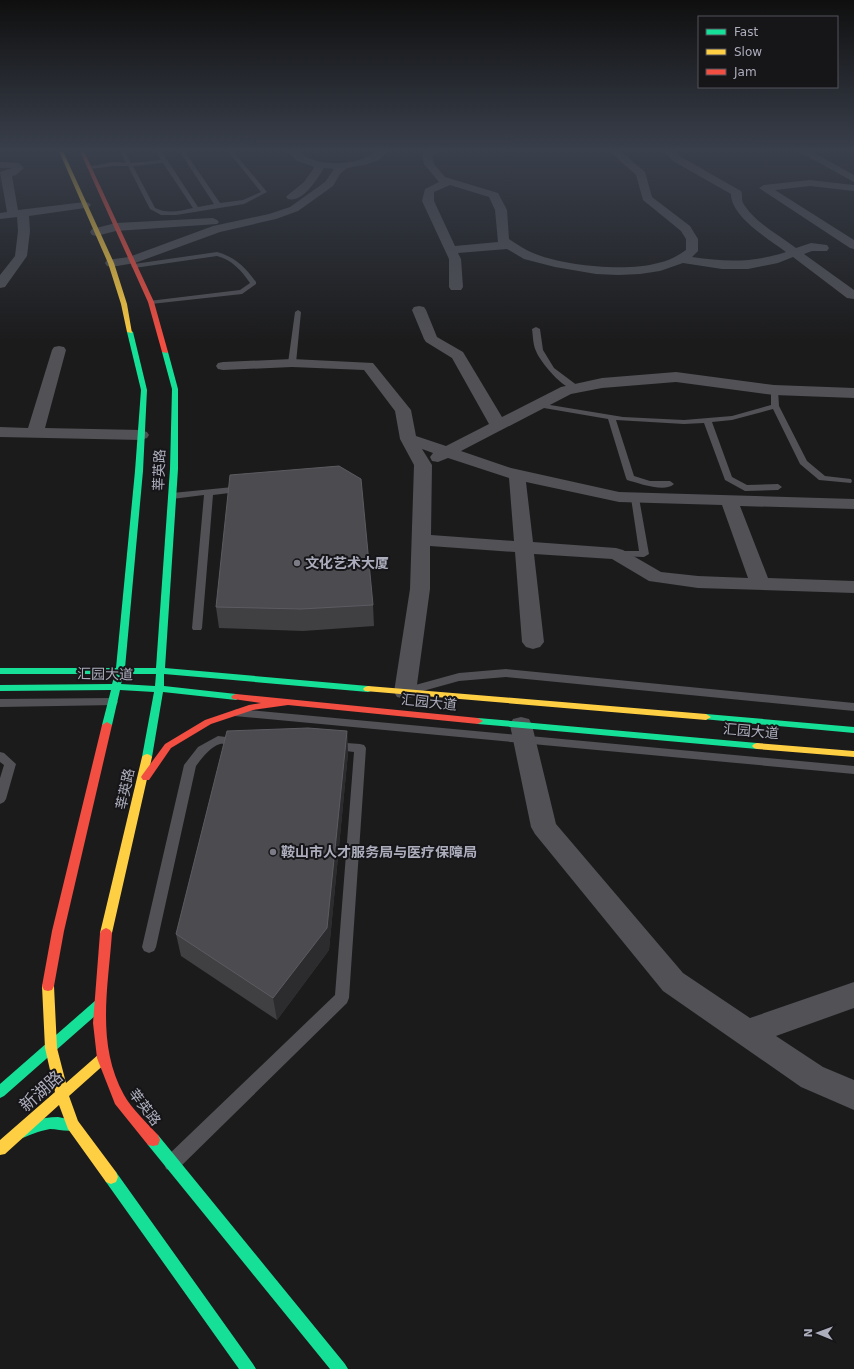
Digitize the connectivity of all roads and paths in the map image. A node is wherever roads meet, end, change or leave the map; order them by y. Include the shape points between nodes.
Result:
1 (18, 213) joint
2 (88, 213) edge
3 (110, 213) edge
4 (161, 213) edge
5 (177, 213) edge
6 (256, 213) edge
7 (283, 213) edge
8 (434, 213) edge
9 (501, 213) edge
10 (666, 213) edge
11 (746, 213) edge
12 (803, 213) edge
13 (0, 216) edge
14 (116, 227) junction
15 (96, 232) junction
16 (508, 245) junction
17 (854, 245) edge
18 (823, 248) dead end
19 (451, 250) junction
20 (795, 254) junction
21 (681, 259) junction
22 (111, 263) junction
23 (133, 263) junction
24 (0, 284) edge
25 (456, 287) dead end
26 (852, 295) dead end
27 (151, 302) junction
28 (419, 310) dead end
29 (298, 312) dead end
30 (536, 329) dead end
31 (59, 350) dead end
32 (292, 363) junction
33 (223, 366) dead end
34 (575, 388) junction
35 (774, 390) junction
36 (854, 393) edge
37 (538, 406) junction
38 (775, 406) junction
39 (610, 416) junction
40 (707, 420) junction
41 (498, 425) junction
42 (0, 432) edge
43 (35, 433) junction
44 (141, 435) junction
45 (408, 440) junction
46 (446, 452) junction
47 (423, 465) junction
48 (517, 475) junction
49 (848, 481) dead end
50 (670, 484) dead end
51 (778, 487) dead end
52 (256, 488) edge
53 (209, 493) junction
54 (172, 496) junction
55 (636, 498) junction
56 (729, 501) junction
57 (854, 504) edge
58 (421, 540) junction
59 (524, 547) junction
60 (616, 554) junction
61 (760, 584) junction
62 (854, 587) edge
63 (197, 628) dead end
64 (533, 642) dead end
65 (120, 670) junction
66 (0, 671) edge
67 (161, 671) junction
68 (116, 687) junction
69 (0, 688) edge
70 (159, 690) junction
71 (405, 692) junction
72 (112, 702) junction
73 (290, 702) junction
74 (0, 703) edge
75 (854, 706) edge
76 (236, 713) junction
77 (854, 730) edge
78 (523, 732) junction
79 (250, 742) edge
80 (320, 746) edge
81 (854, 754) edge
82 (0, 756) edge
83 (854, 770) edge
84 (142, 783) junction
85 (0, 799) edge
86 (149, 947) dead end
87 (854, 995) edge
88 (100, 1004) junction
89 (747, 1033) junction
90 (51, 1048) junction
91 (103, 1058) junction
92 (0, 1092) edge
93 (62, 1094) junction
94 (854, 1095) edge
95 (73, 1125) junction
96 (17, 1134) junction
97 (0, 1149) edge
98 (172, 1163) junction
99 (248, 1369) edge
100 (340, 1369) edge

1 - 13 street
1 - 24 street via 24,232 21,256
2 - 15 main road, 莘英路
3 - 14 main road, 莘英路
4 - 5 lane
6 - 14 street via 206,223
7 - 23 street via 217,229
8 - 19 street
9 - 16 street via 503,242
10 - 21 street via 686,229 692,239 692,251
11 - 20 street
12 - 17 street
14 - 15 street
14 - 23 main road, 莘英路
15 - 22 main road, 莘英路
16 - 19 street
16 - 21 street via 537,259 596,271 643,270
18 - 20 street via 811,247
19 - 25 street via 455,259
20 - 21 street via 774,260 736,265
20 - 26 street
22 - 23 street
22 - 44 main road, 莘英路 via 124,304 144,390
23 - 27 main road, 莘英路
23 - 27 lane via 216,254 228,256 240,264 254,283 242,292
27 - 54 main road, 莘英路 via 175,388
28 - 41 street via 431,339 458,355
29 - 32 lane
30 - 34 lane via 539,350 552,369
31 - 43 street
32 - 33 street
32 - 45 street via 368,366 403,410
34 - 35 street via 602,383 676,378
34 - 37 street via 566,390
35 - 36 street
35 - 38 lane
37 - 39 lane
37 - 41 street
38 - 40 lane via 732,418
38 - 49 lane via 803,462 822,478
39 - 40 lane via 684,422
39 - 50 lane via 630,478 649,484
40 - 51 lane via 728,478 744,488
41 - 46 street
42 - 43 street
43 - 44 street
44 - 65 main road, 莘英路
45 - 46 street
45 - 47 street
46 - 47 street
46 - 48 street
47 - 58 street
48 - 55 street via 619,497
48 - 59 street
52 - 53 lane
53 - 54 lane
53 - 63 lane
54 - 67 main road, 莘英路
55 - 56 street
55 - 60 lane via 644,554
56 - 57 street
56 - 61 street
58 - 59 street
58 - 71 street via 420,589
59 - 60 street via 563,552
59 - 64 street
60 - 61 street via 656,577 698,582
61 - 62 street
65 - 66 main road, 汇园大道
65 - 67 main road, 汇园大道
65 - 68 main road, 莘英路
67 - 70 main road, 莘英路
67 - 71 main road, 汇园大道
68 - 69 main road, 汇园大道
68 - 70 main road, 汇园大道
68 - 72 main road, 莘英路
70 - 73 main road, 汇园大道
70 - 84 main road, 莘英路
71 - 75 lane via 459,677 506,673
71 - 77 main road, 汇园大道
72 - 74 lane
72 - 90 main road, 莘英路 via 58,931 47,989
73 - 76 main road via 252,707
73 - 78 main road, 汇园大道
76 - 78 lane
76 - 84 main road via 208,722 168,746
78 - 81 main road, 汇园大道
78 - 83 lane
78 - 89 street via 544,827 673,982
79 - 86 lane via 218,740 202,750 190,765
80 - 98 lane via 360,748 342,998
82 - 85 lane via 10,764
84 - 88 main road, 莘英路 via 106,932
87 - 89 street
88 - 90 main road, 新湖路
88 - 91 main road, 莘英路
89 - 94 street via 812,1077
90 - 92 main road, 新湖路
90 - 93 main road, 莘英路
91 - 93 main road, 新湖路
91 - 98 main road, 莘英路 via 120,1100
93 - 95 main road, 莘英路
93 - 96 main road, 新湖路
95 - 96 main road via 58,1121 42,1123
95 - 99 main road, 莘英路
96 - 97 main road, 新湖路
98 - 100 main road, 莘英路

